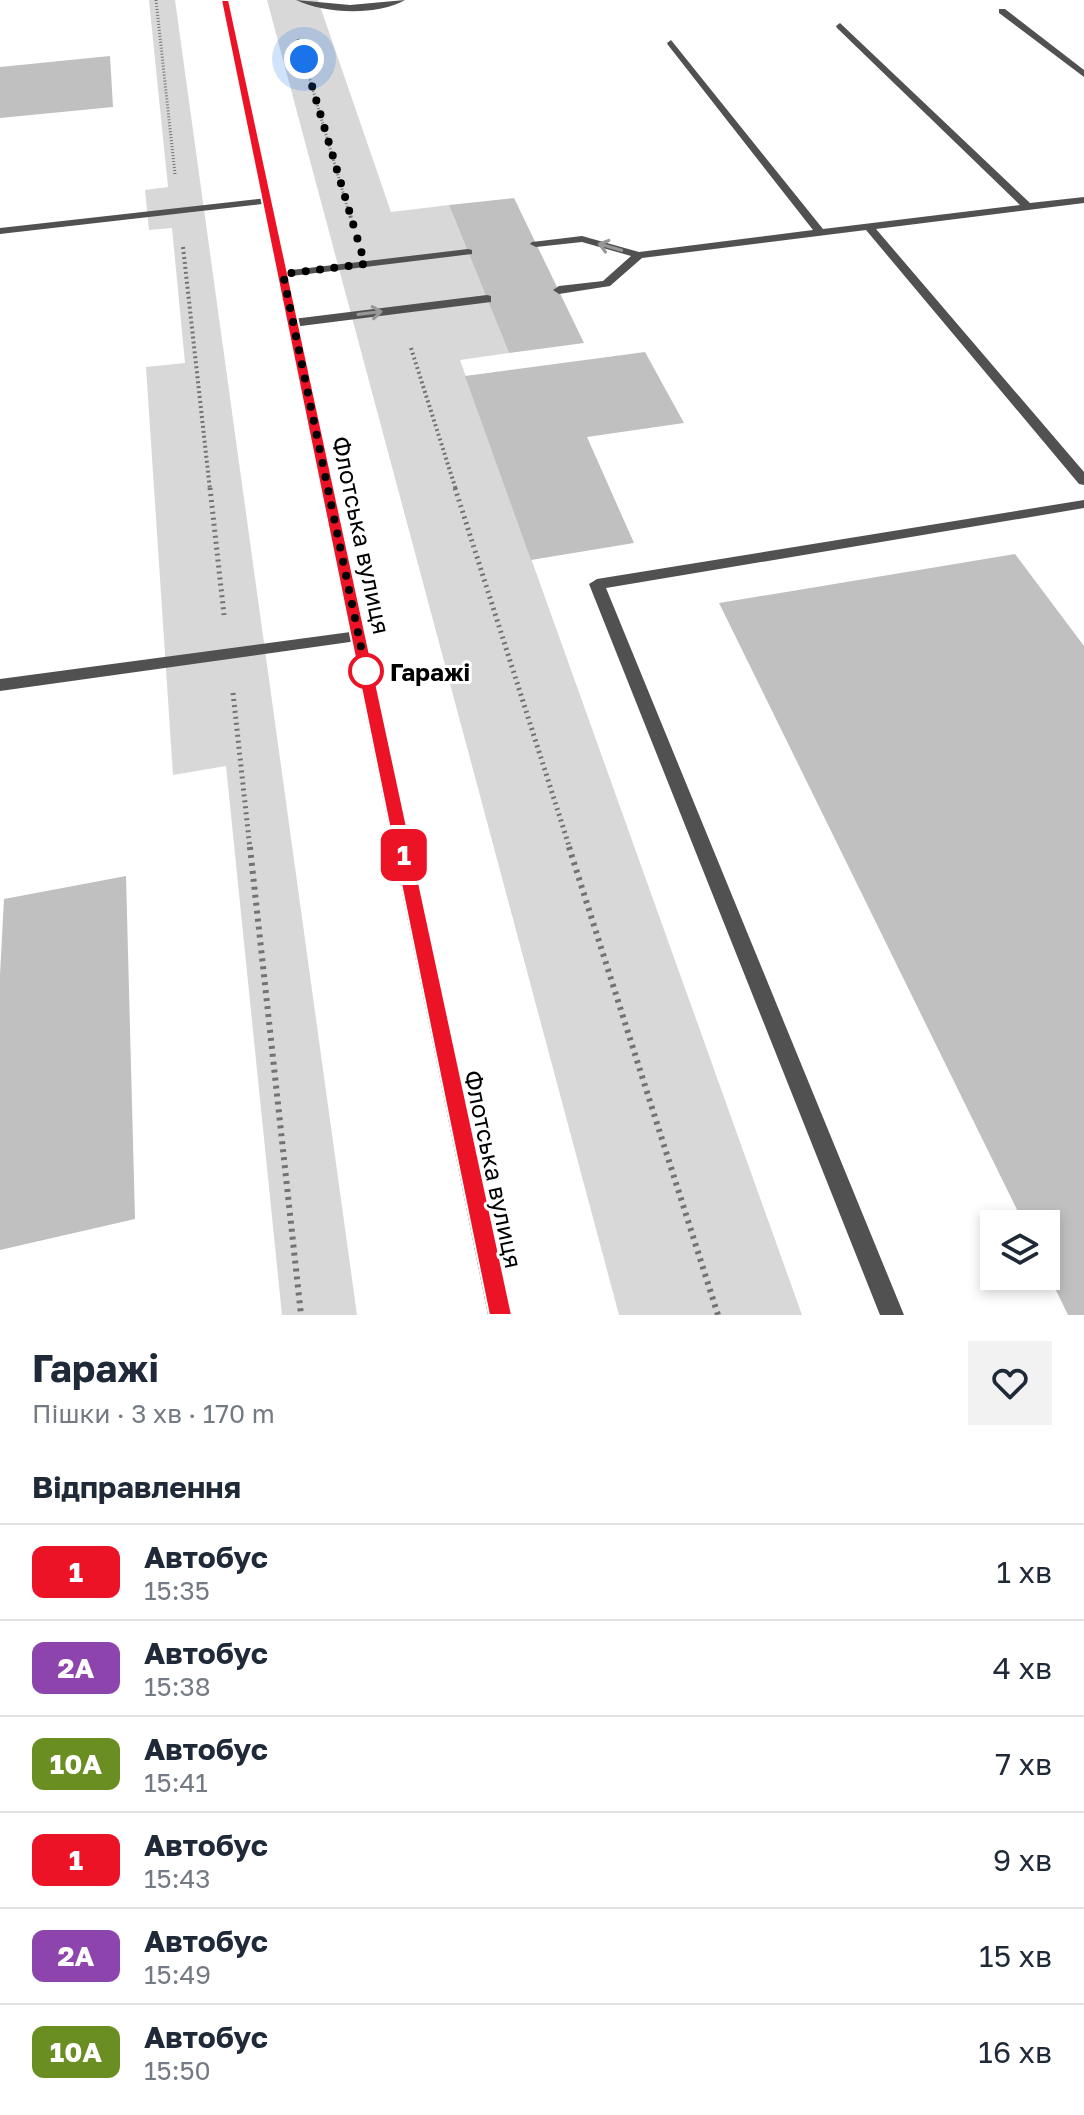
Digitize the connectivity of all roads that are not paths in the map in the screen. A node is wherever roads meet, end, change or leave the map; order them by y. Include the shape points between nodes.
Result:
1 (225, 0) edge
2 (300, 0) edge
3 (401, 0) edge
4 (1002, 11) dead end
5 (840, 26) dead end
6 (671, 43) dead end
7 (1084, 74) edge
8 (1084, 200) edge
9 (267, 201) junction
10 (1028, 207) junction
11 (869, 227) junction
12 (0, 231) edge
13 (821, 233) junction
14 (536, 244) dead end
15 (468, 252) dead end
16 (639, 255) junction
17 (283, 274) junction
18 (559, 290) dead end
19 (487, 299) dead end
20 (293, 323) junction
21 (1084, 481) edge
22 (1084, 504) edge
23 (358, 636) junction
24 (0, 685) edge
25 (500, 1315) edge
26 (892, 1315) edge

1 - 9 street, Флотська вулиця
2 - 3 lane via 368,8
4 - 7 lane
5 - 10 lane
6 - 13 lane
8 - 10 lane
9 - 12 lane
9 - 17 street, Флотська вулиця
10 - 11 lane
11 - 13 lane
11 - 21 lane
13 - 16 lane
16 -> 14 lane via 582,239
15 - 17 lane
16 - 18 lane via 606,284
17 - 20 street, Флотська вулиця
20 -> 19 lane
20 - 23 street, Флотська вулиця
22 - 26 lane via 597,584
23 - 24 lane
23 - 25 street, Флотська вулиця

